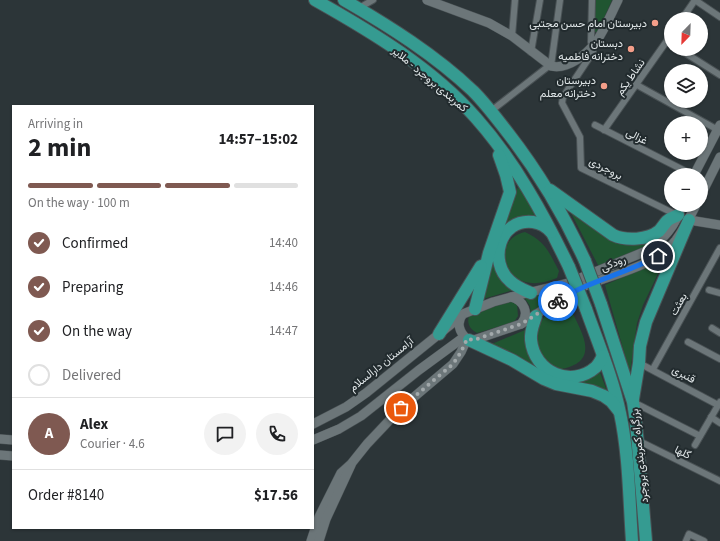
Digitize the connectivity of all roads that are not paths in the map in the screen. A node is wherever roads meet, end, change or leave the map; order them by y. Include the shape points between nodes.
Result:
1 (315, 0) edge
2 (344, 0) edge
3 (373, 0) edge
4 (427, 0) edge
5 (515, 0) edge
6 (540, 0) edge
7 (560, 0) edge
8 (592, 0) edge
9 (618, 0) edge
10 (695, 0) edge
11 (358, 8) junction
12 (687, 12) edge
13 (720, 17) edge
14 (512, 36) junction
15 (593, 46) junction
16 (664, 50) edge
17 (531, 52) junction
18 (690, 56) edge
19 (551, 66) junction
20 (720, 75) edge
21 (637, 85) junction
22 (492, 111) junction
23 (595, 125) dead end
24 (719, 128) edge
25 (604, 130) junction
26 (493, 140) junction
27 (720, 157) edge
28 (680, 168) edge
29 (698, 168) edge
30 (708, 181) edge
31 (546, 187) junction
32 (683, 213) edge
33 (720, 225) edge
34 (553, 234) junction
35 (720, 248) edge
36 (489, 253) junction
37 (585, 261) joint
38 (709, 290) dead end
39 (531, 293) junction
40 (720, 293) edge
41 (511, 297) junction
42 (474, 309) junction
43 (586, 309) joint
44 (536, 316) junction
45 (460, 317) junction
46 (521, 324) junction
47 (712, 328) dead end
48 (720, 333) edge
49 (439, 334) junction
50 (467, 338) junction
51 (688, 342) dead end
52 (603, 356) junction
53 (720, 359) edge
54 (639, 363) junction
55 (653, 369) junction
56 (633, 402) junction
57 (719, 403) edge
58 (620, 413) junction
59 (711, 418) junction
60 (314, 423) edge
61 (720, 423) edge
62 (700, 436) junction
63 (0, 439) edge
64 (12, 440) edge
65 (314, 440) edge
66 (637, 440) junction
67 (695, 445) dead end
68 (0, 455) edge
69 (12, 456) edge
70 (351, 464) junction
71 (720, 481) edge
72 (310, 541) edge
73 (318, 541) edge
74 (632, 541) edge
75 (646, 541) edge
76 (686, 541) edge
77 (704, 541) edge

1 - 26 highway, کمربندی بروجرد - ملایر via 378,38 425,72 476,117
2 - 11 highway, کمربندی بروجرد - ملایر
3 - 11 street
4 - 14 street via 489,23
5 - 14 street
6 - 17 street
7 - 19 street
8 - 15 street via 590,42
9 - 15 street
10 - 12 street
10 - 13 street
11 - 22 highway, کمربندی بروجرد - ملایر via 442,65
14 - 17 street
15 - 19 street via 569,65 558,68
15 - 32 street, بروجردی via 593,52 563,97 562,103 580,137 581,168
16 - 21 street, نشاط یکم
17 - 19 street
18 - 20 street
19 - 22 street
21 - 24 street
21 - 25 street, نشاط یکم
22 - 31 highway, کمربندی بروجرد - ملایر
23 - 25 street, غزالی
24 - 29 street
25 - 28 street, غزالی
26 - 34 highway, کمربندی بروجرد - ملایر via 531,195
26 - 36 highway via 510,192
27 - 30 street
31 - 32 highway via 613,235 621,238 654,234 668,220
31 - 37 highway, کمربندی بروجرد - ملایر
32 - 33 street
32 - 39 street, رودکی via 660,241 644,252 568,283
32 - 44 street, رودکی via 676,240 658,256 572,292
32 - 54 highway via 646,322
34 - 39 highway via 535,222 520,222 509,229 502,239 499,261 506,277
34 - 43 highway, کمربندی بروجرد - ملایر, bridge
35 - 55 street, بعثت
36 - 42 highway
36 - 49 highway
37 - 56 highway, بزرگراه کمربندی بروجرد, bridge
38 - 40 street
39 - 41 street, رودکی
41 - 42 street, رودکی
41 - 46 street via 518,299 524,306 525,318
42 - 45 street, آرامستان دارالسلام
43 - 52 highway, بزرگراه کمربندی بروجرد
44 - 46 street, رودکی
44 - 52 highway via 532,327 532,349 545,369 559,375 576,376 587,373 597,366
45 - 49 street, آرامستان دارالسلام
45 - 50 street via 459,329
46 - 50 street, رودکی via 474,340
47 - 48 street
49 - 60 street, آرامستان دارالسلام via 366,393
50 - 58 highway via 544,379 604,396
50 - 65 street via 419,370 361,416
50 - 70 street via 453,364 401,408
51 - 53 street
52 - 58 highway, بزرگراه کمربندی بروجرد
54 - 55 street, قنبری
54 - 56 highway
55 - 57 street, قنبری
56 - 62 street
56 - 66 highway, بزرگراه کمربندی بروجرد
57 - 59 street
58 - 74 highway, بزرگراه کمربندی بروجرد
59 - 61 street
59 - 62 street
62 - 67 street
63 - 64 street
66 - 71 street, گلها
66 - 75 highway, بزرگراه کمربندی بروجرد
68 - 69 street
70 - 72 street via 341,473
70 - 73 street
76 - 77 street via 689,534

